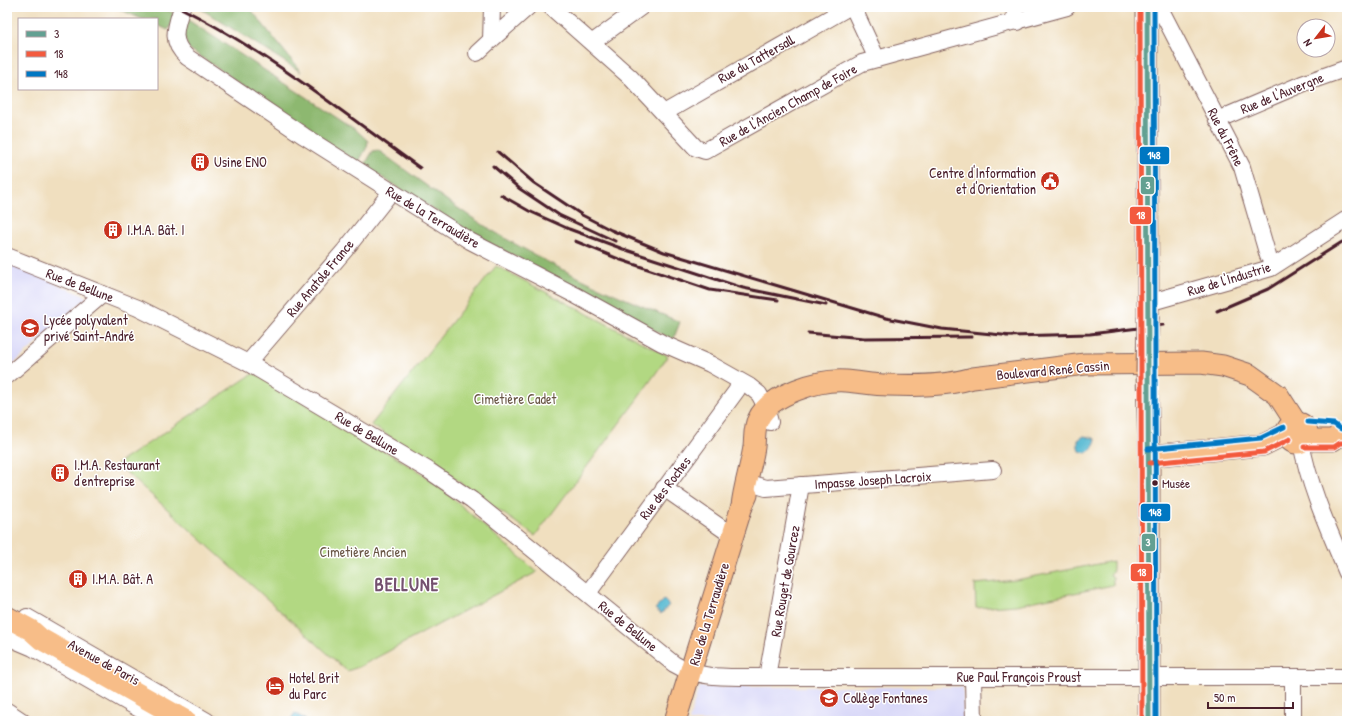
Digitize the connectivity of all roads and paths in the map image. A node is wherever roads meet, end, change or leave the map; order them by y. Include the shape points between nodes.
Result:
1 (182, 7) edge
2 (492, 7) edge
3 (528, 7) edge
4 (551, 7) edge
5 (641, 7) edge
6 (849, 7) edge
7 (854, 7) edge
8 (1067, 7) edge
9 (1147, 7) edge
10 (1157, 7) edge
11 (1015, 14) edge
12 (1169, 25) junction
13 (1148, 30) junction
14 (491, 40) junction
15 (593, 42) junction
16 (477, 52) dead end
17 (877, 59) junction
18 (1347, 68) edge
19 (664, 113) junction
20 (1217, 120) junction
21 (391, 192) junction
22 (1347, 219) edge
23 (7, 256) edge
24 (1268, 256) dead end
25 (103, 294) junction
26 (1148, 310) junction
27 (248, 363) junction
28 (7, 376) edge
29 (739, 381) junction
30 (764, 416) junction
31 (1297, 434) junction
32 (1343, 436) edge
33 (1149, 456) junction
34 (993, 470) dead end
35 (753, 484) junction
36 (801, 485) junction
37 (664, 488) junction
38 (742, 506) junction
39 (732, 536) junction
40 (1347, 572) edge
41 (588, 593) junction
42 (7, 607) edge
43 (7, 617) edge
44 (7, 624) edge
45 (7, 637) edge
46 (41, 639) junction
47 (691, 672) junction
48 (1149, 676) junction
49 (1293, 676) junction
50 (767, 677) junction
51 (973, 677) junction
52 (1347, 677) edge
53 (7, 712) edge
54 (199, 720) edge
55 (22, 721) edge
56 (160, 721) edge
57 (675, 721) edge
58 (974, 721) edge
59 (1149, 721) edge
60 (1294, 721) edge

1 - 21 street, Rue de la Terraudière via 175,39 180,51
2 - 14 street
3 - 14 street
4 - 15 street, Rue de l'Ancien Champ de Foire
5 - 15 street
6 - 19 street, Rue du Tattersall
7 - 17 street
8 - 11 street, Rue de l'Ancien Champ de Foire
9 - 13 main road
10 - 12 street, Rue du Frêne
11 - 17 street, Rue de l'Ancien Champ de Foire
12 - 13 street
12 - 20 street, Rue du Frêne
13 - 26 main road
14 - 16 street
15 - 19 street, Rue de l'Ancien Champ de Foire via 630,76
17 - 19 street, Rue de l'Ancien Champ de Foire via 849,69 705,151 696,148
18 - 20 street, Rue de l'Auvergne
20 - 24 street, Rue du Frêne via 1242,167
21 - 27 street, Rue Anatole France
21 - 29 street, Rue de la Terraudière via 470,241
22 - 26 street, Rue de l'Industrie via 1271,268
23 - 25 street, Rue de Bellune
25 - 27 street, Rue de Bellune via 138,308
25 - 28 street
26 - 33 main road, bridge
27 - 41 street, Rue de Bellune via 428,470 472,500
29 - 30 street, Rue de la Terraudière via 759,394
29 - 37 street, Rue des Roches via 737,390
30 - 31 main road, Boulevard René Cassin via 782,396 831,381 920,385 1085,364 1202,363 1223,366 1250,375 1271,391
30 - 35 main road, Rue de la Terraudière via 763,457
30 - 38 main road, Rue de la Terraudière via 743,490
31 - 32 main road via 1333,440
31 - 33 main road via 1263,445
31 - 40 street via 1327,528
33 - 48 main road
34 - 36 street, Impasse Joseph Lacroix
35 - 36 street, Impasse Joseph Lacroix via 766,488
35 - 38 main road, Rue de la Terraudière
36 - 50 street, Rue Rouget de Gourcez
37 - 39 street
37 - 41 street, Rue des Roches
38 - 39 main road, Rue de la Terraudière
39 - 47 main road, Rue de la Terraudière
41 - 47 street, Rue de Bellune via 674,664
42 - 54 street, Avenue de Paris via 23,614
43 - 46 main road, Avenue de Paris via 31,630
44 - 46 main road, Avenue de Paris via 28,636
45 - 56 street, Avenue de Paris via 33,648
46 - 54 main road, Avenue de Paris
47 - 50 street, Rue Paul François Proust via 713,677
47 - 57 main road, Rue de la Terraudière
48 - 49 street, Rue Paul François Proust
48 - 51 street, Rue Paul François Proust
48 - 59 main road
49 - 52 street, Rue Paul François Proust
49 - 60 street
50 - 51 street, Rue Paul François Proust
51 - 58 street
53 - 55 street

